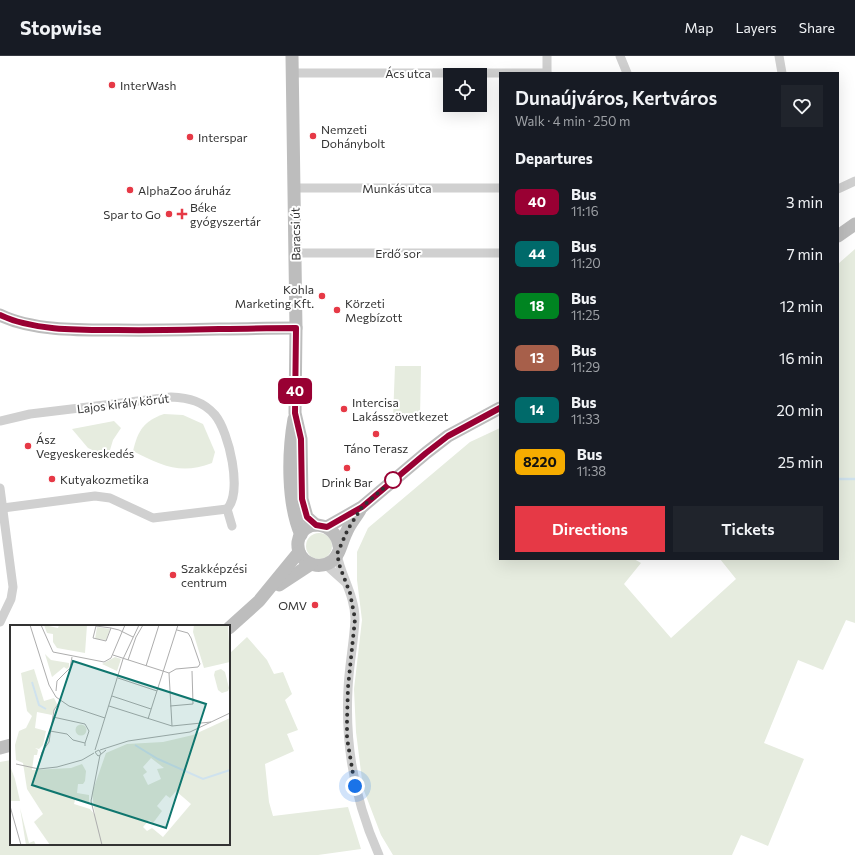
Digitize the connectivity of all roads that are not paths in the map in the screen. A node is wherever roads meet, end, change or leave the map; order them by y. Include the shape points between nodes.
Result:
1 (292, 56) edge
2 (547, 56) edge
3 (620, 56) edge
4 (778, 56) edge
5 (547, 72) edge
6 (627, 72) edge
7 (782, 72) edge
8 (293, 73) junction
9 (499, 73) edge
10 (855, 181) edge
11 (294, 188) junction
12 (499, 188) edge
13 (839, 189) edge
14 (855, 224) edge
15 (839, 235) edge
16 (295, 253) junction
17 (499, 253) edge
18 (1, 319) edge
19 (296, 328) junction
20 (499, 409) edge
21 (295, 413) junction
22 (0, 421) edge
23 (0, 488) edge
24 (362, 507) junction
25 (3, 508) junction
26 (227, 509) junction
27 (232, 526) dead end
28 (322, 526) junction
29 (301, 535) junction
30 (338, 550) junction
31 (299, 552) junction
32 (311, 564) junction
33 (326, 564) junction
34 (346, 583) junction
35 (268, 592) junction
36 (0, 622) edge
37 (230, 627) edge
38 (10, 745) edge
39 (0, 748) edge
40 (379, 855) edge

1 - 8 street, Baracsi út
2 - 5 street
3 - 6 street
4 - 7 street
8 - 9 street, Ács utca
8 - 11 street, Baracsi út
10 - 13 street
11 - 12 street, Munkás utca
11 - 16 street, Baracsi út
14 - 15 street
16 - 17 street, Erdő sor
16 - 19 street, Baracsi út
18 - 19 street via 66,329 157,331
19 - 21 street, Baracsi út
20 - 24 street via 448,436
21 - 28 street, Baracsi út via 301,439 302,499 307,517
21 - 29 street, Baracsi út via 291,438 292,494 296,523
22 - 26 street, Lajos király körút via 30,414 171,397 192,398 215,415 225,436 235,478 233,501
23 - 25 street
24 - 28 street
24 - 30 street
25 - 26 street via 103,496 153,518
25 - 36 street via 13,587 11,599
26 - 27 street
28 - 29 street via 305,530
28 - 30 street via 336,534
29 - 31 street via 298,543
30 - 33 street via 333,560
30 - 34 street
31 - 32 street via 304,560
31 - 35 street
32 - 33 street
32 - 35 street
33 - 34 street
34 - 40 street via 355,619 348,687 347,738 355,786
35 - 37 street
38 - 39 street

